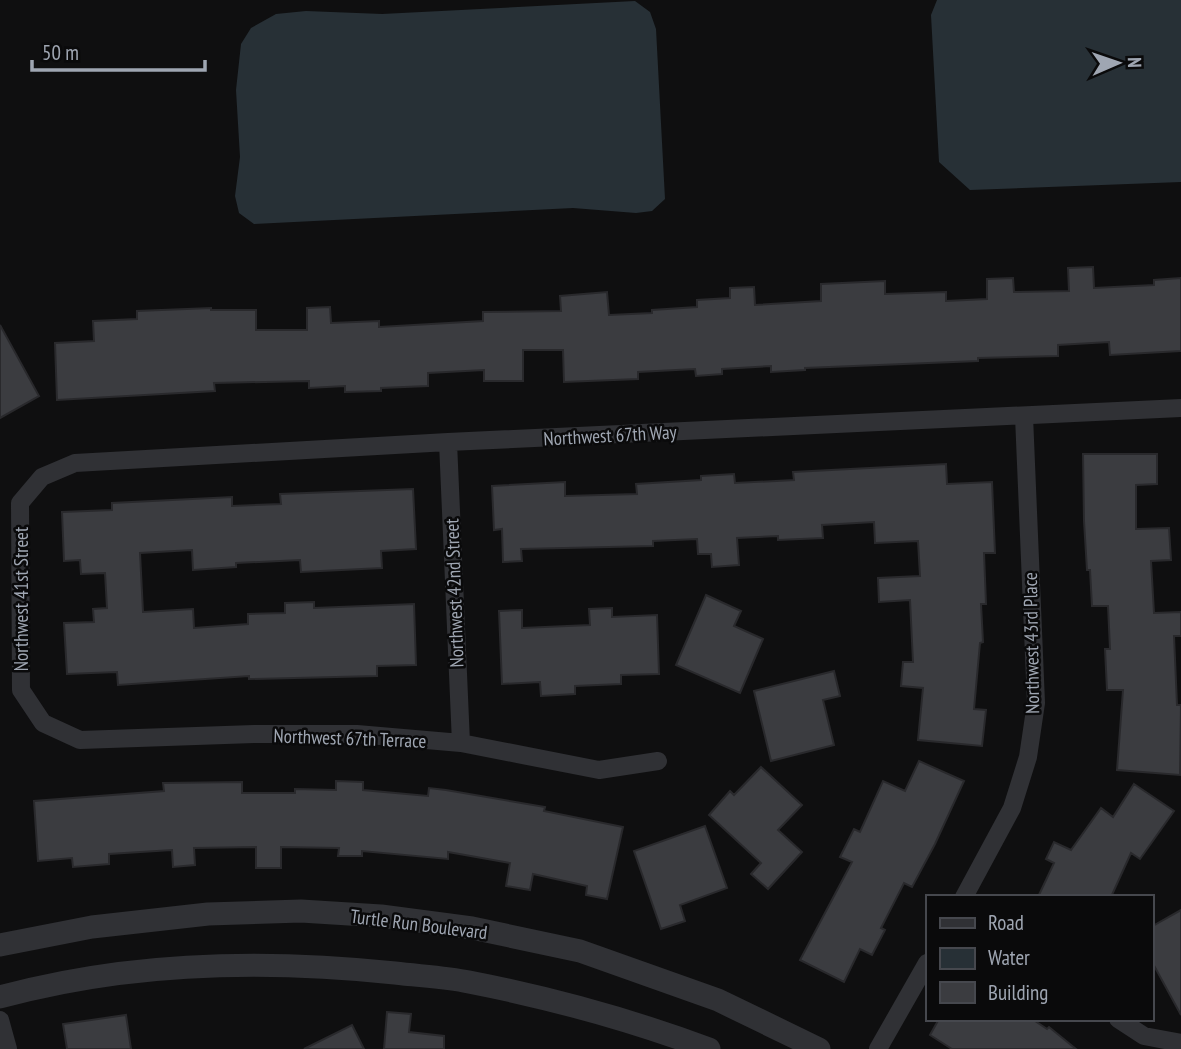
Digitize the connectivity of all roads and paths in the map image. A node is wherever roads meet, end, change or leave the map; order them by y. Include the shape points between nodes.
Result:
1 (1181, 408) edge
2 (1024, 416) junction
3 (448, 442) junction
4 (42, 477) joint
5 (43, 723) joint
6 (461, 743) junction
7 (658, 761) dead end
8 (965, 895) edge
9 (0, 945) edge
10 (926, 965) edge
11 (0, 998) edge
12 (0, 1020) edge
13 (1121, 1021) edge
14 (1181, 1043) edge
15 (8, 1049) edge
16 (709, 1049) edge
17 (819, 1049) edge
18 (878, 1049) edge

1 - 2 street, Northwest 67th Way
2 - 3 street, Northwest 67th Way
2 - 8 street, Northwest 43rd Place via 1036,703 1028,757 1012,808
3 - 4 street, Northwest 67th Way via 75,463
3 - 6 street, Northwest 42nd Street
4 - 5 street, Northwest 41st Street via 20,503 21,690
5 - 6 street, Northwest 67th Terrace via 80,740 357,734
6 - 7 street, Northwest 67th Terrace via 599,770
9 - 17 street, Turtle Run Boulevard via 92,927 208,914 301,911 381,916 472,928 580,951 718,1000
10 - 18 street
11 - 16 street via 88,977 181,967 323,965 466,981 601,1012
12 - 15 street
13 - 14 street via 1144,1036

